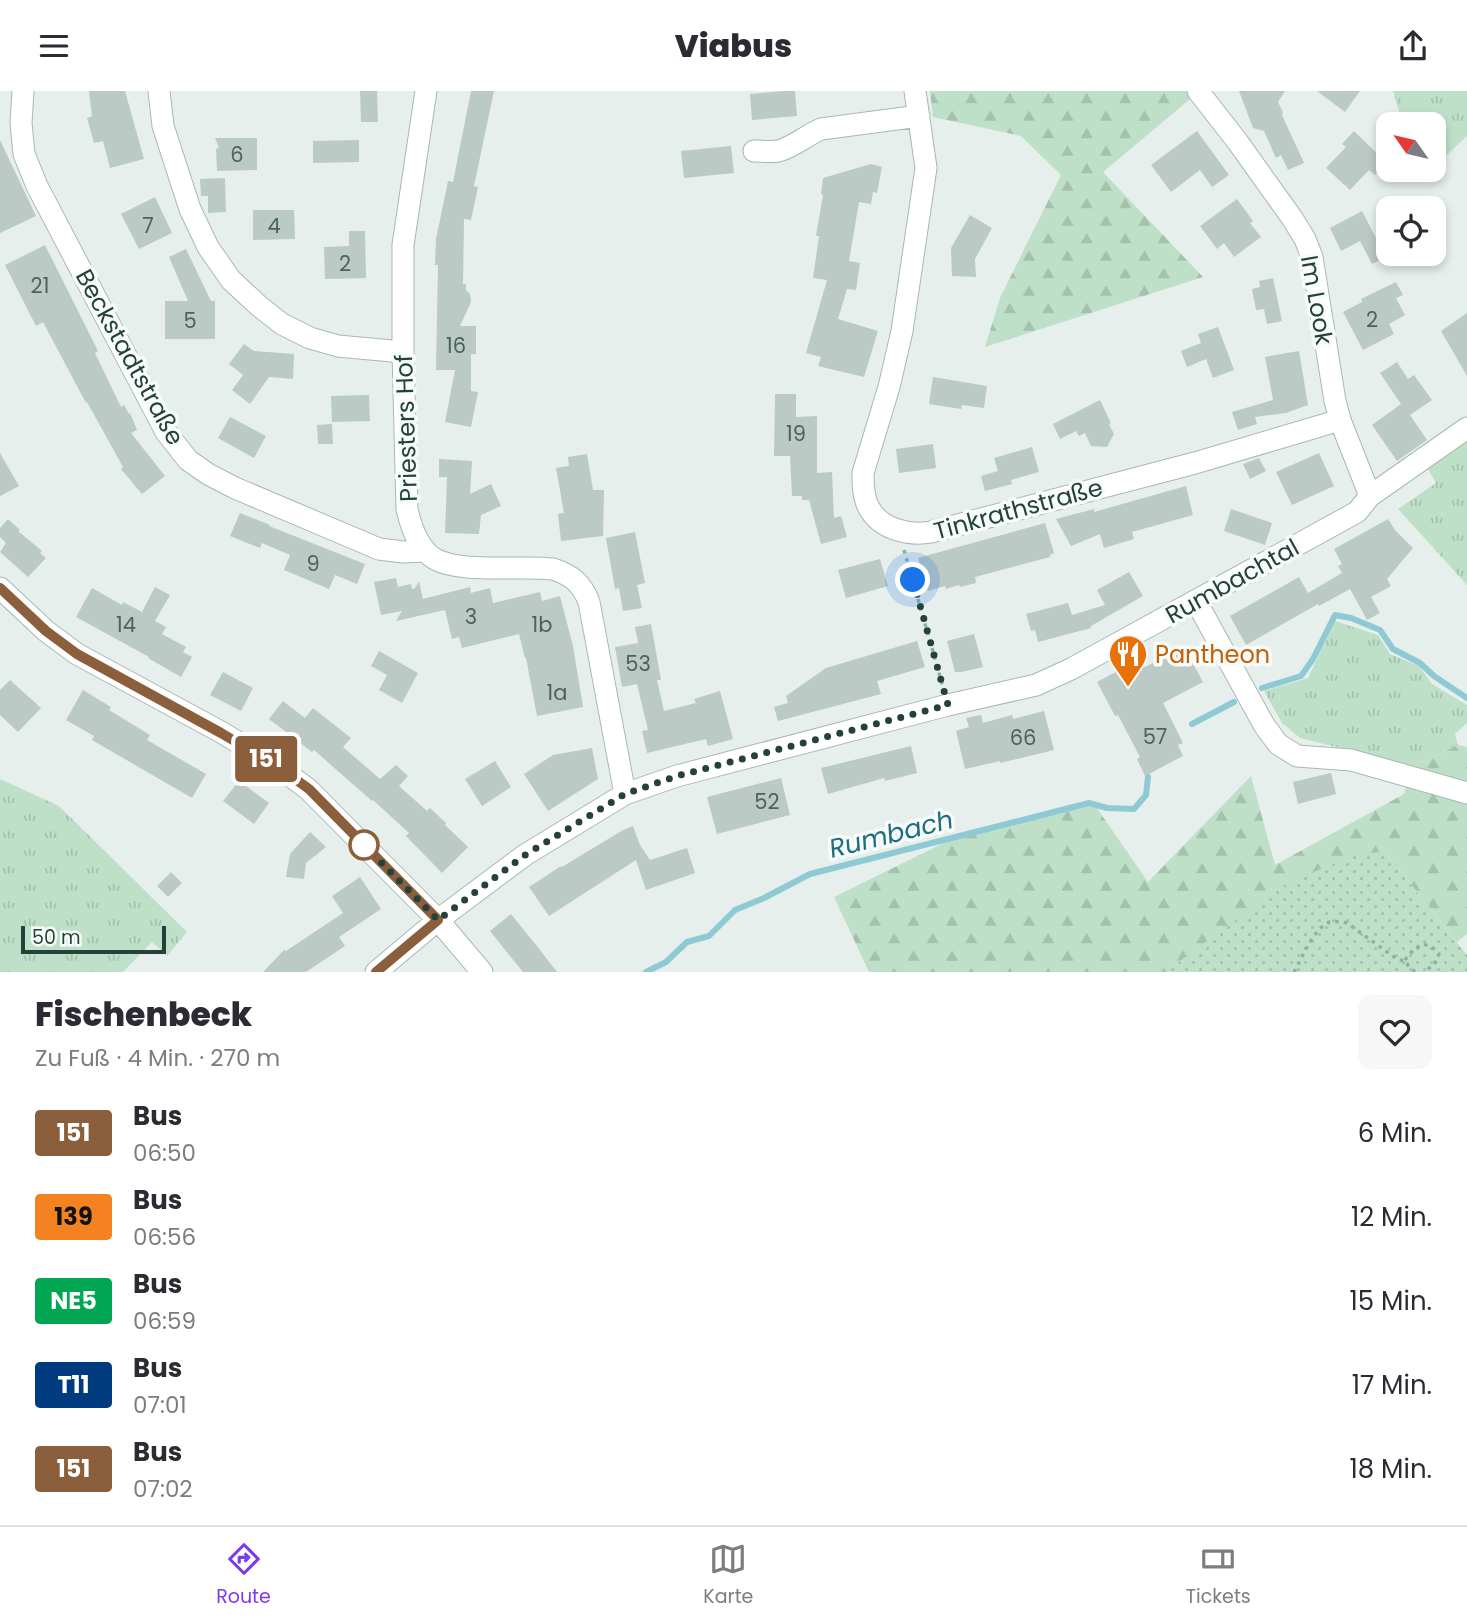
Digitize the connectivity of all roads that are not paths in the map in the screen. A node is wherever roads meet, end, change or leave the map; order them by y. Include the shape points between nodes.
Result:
1 (23, 91) edge
2 (159, 91) edge
3 (426, 91) edge
4 (915, 91) edge
5 (1198, 91) edge
6 (919, 116) junction
7 (754, 151) dead end
8 (403, 352) junction
9 (1340, 420) junction
10 (1467, 428) edge
11 (1370, 496) junction
12 (425, 551) junction
13 (0, 588) edge
14 (1196, 601) junction
15 (1467, 793) edge
16 (625, 794) junction
17 (438, 920) junction
18 (376, 972) edge
19 (482, 972) edge

1 - 12 street, Beckstadtstraße via 24,154 37,186 166,432 188,460 235,488 379,549
2 - 8 street via 163,127 190,209 231,280 282,324 310,338 338,346
3 - 8 street, Priesters Hof via 403,245
4 - 6 street, Tinkrathstraße
5 - 9 street, Im Look via 1305,239
6 - 7 street via 821,129 777,151
6 - 9 street, Tinkrathstraße via 926,168 902,331 863,473 867,505 880,520 898,531 931,533
8 - 12 street, Priesters Hof via 407,509 411,528
9 - 11 street, Im Look
10 - 11 street, Rumbachtal
11 - 14 street, Rumbachtal via 1357,512
12 - 16 street via 436,560 458,566 540,567 578,581 589,602
13 - 17 street via 77,654 221,733 309,789
14 - 15 street via 1278,744 1297,756 1351,760
14 - 16 street, Rumbachtal via 1036,685 677,776
16 - 17 street, Rumbachtal via 525,855
17 - 18 street, Rumbachtal
17 - 19 street

